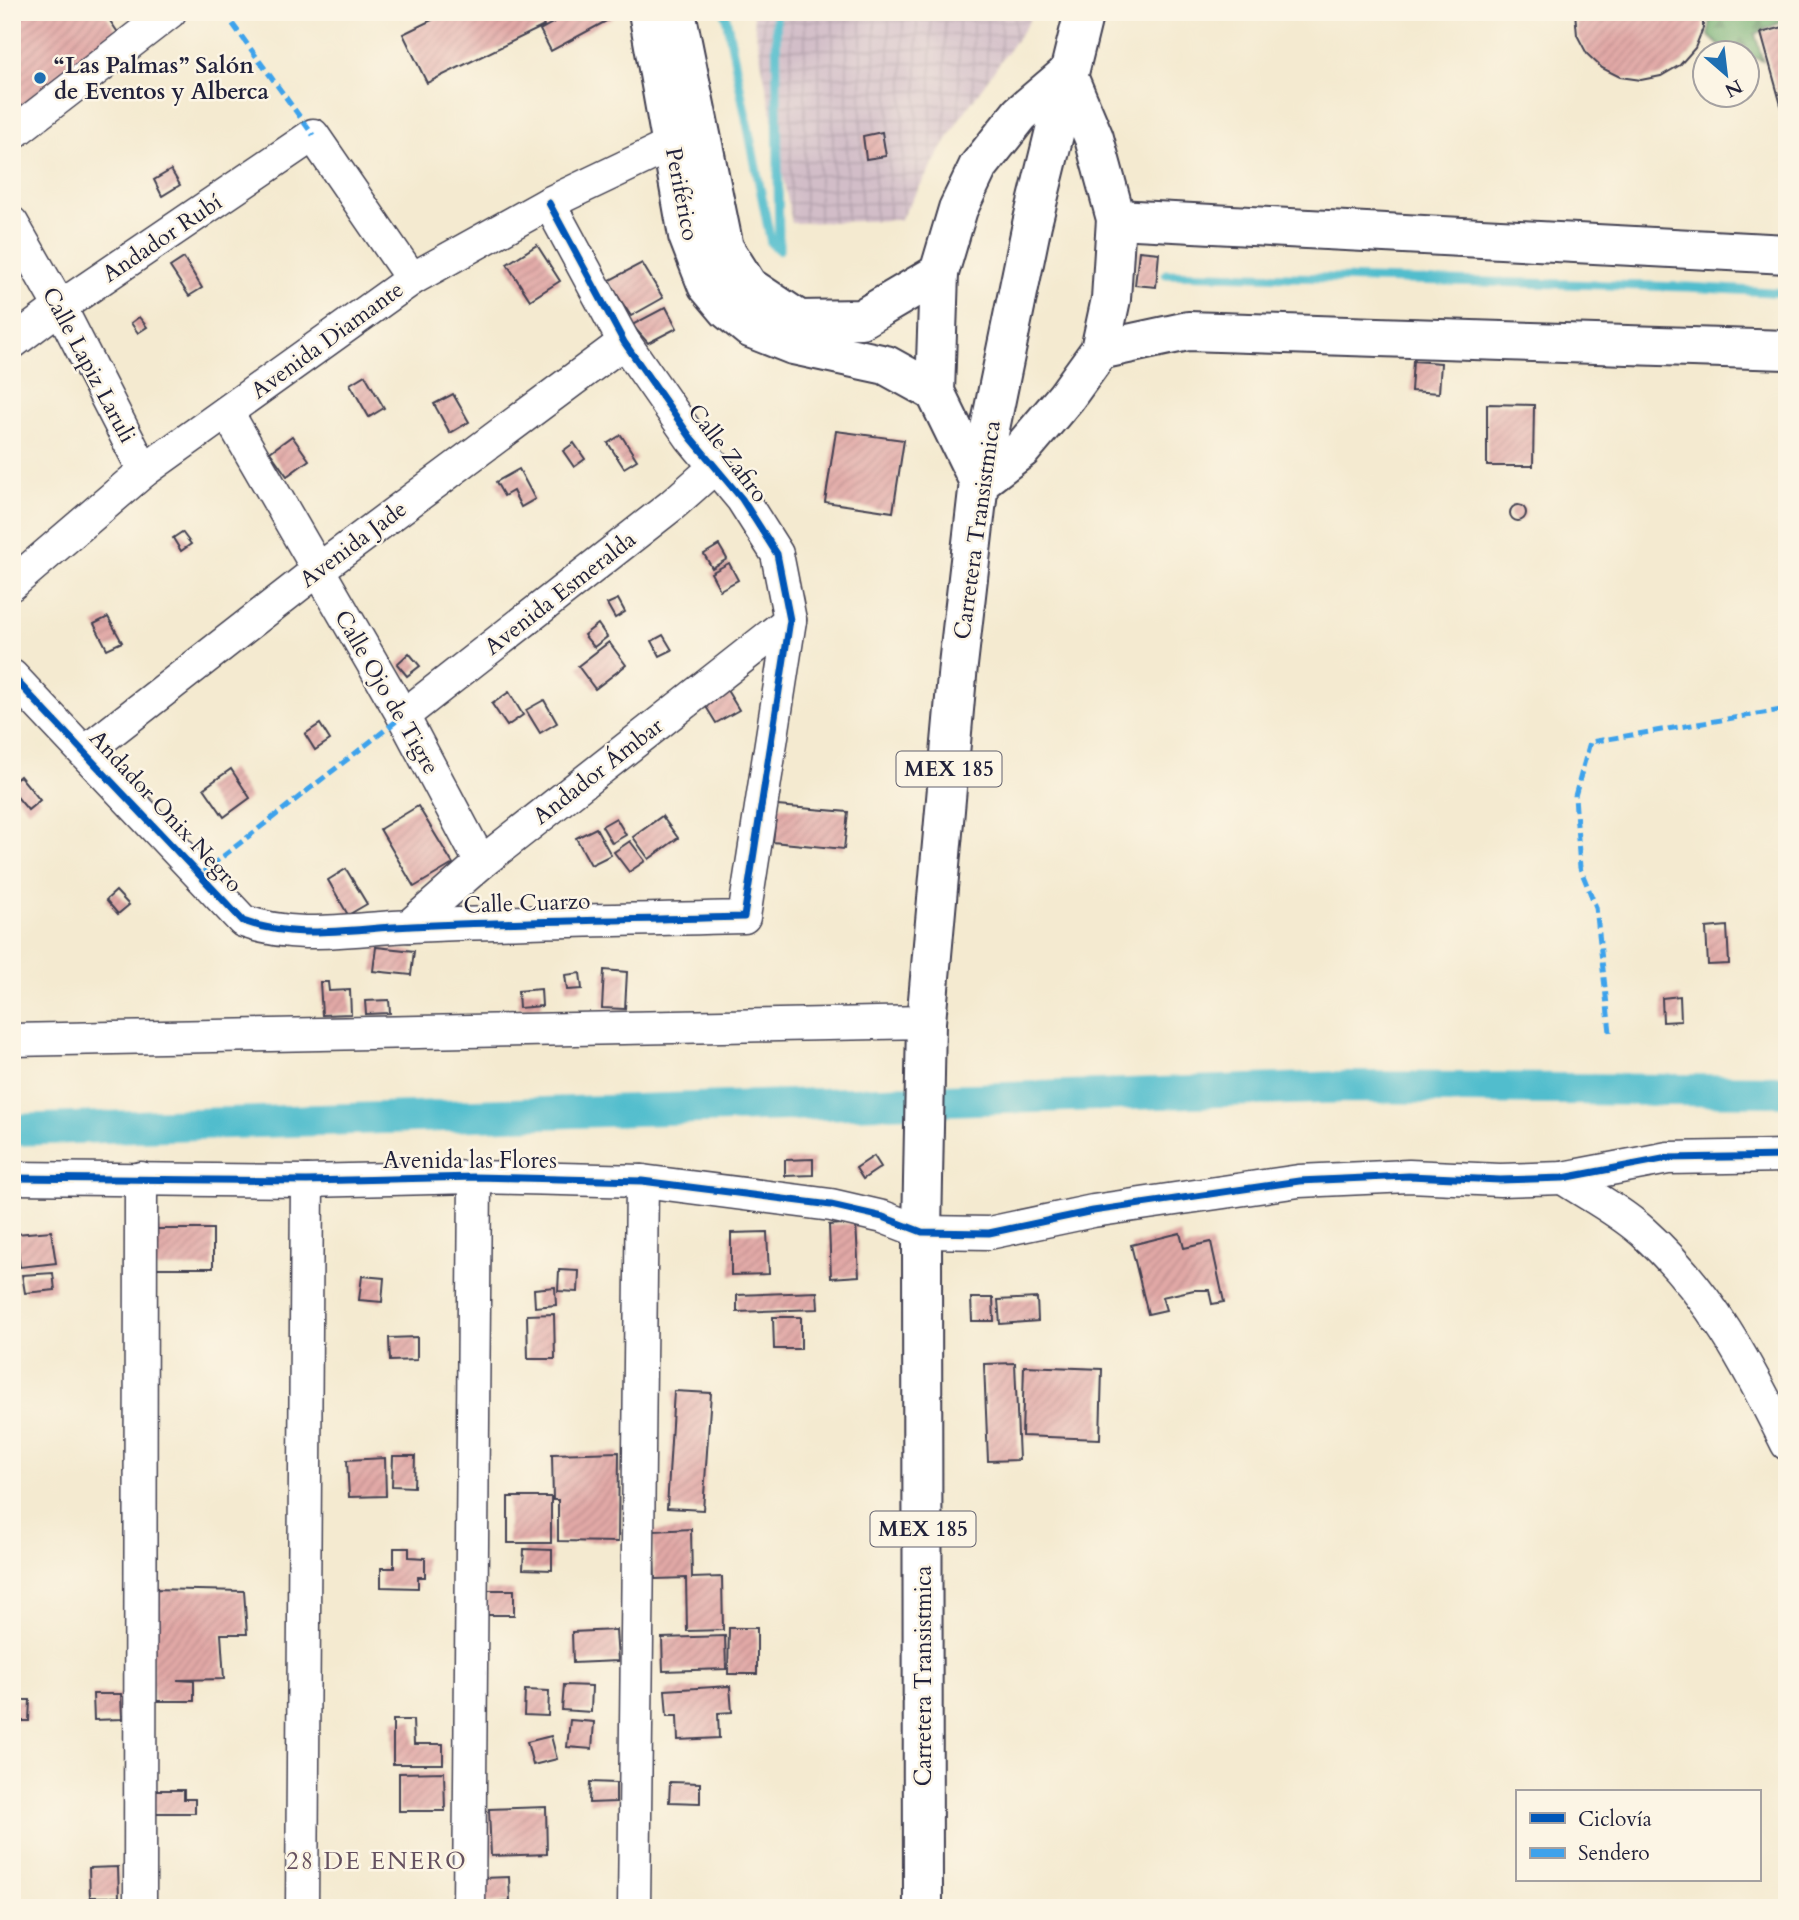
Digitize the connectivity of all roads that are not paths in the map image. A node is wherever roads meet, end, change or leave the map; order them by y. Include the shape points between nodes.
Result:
1 (170, 12) edge
2 (648, 12) edge
3 (676, 12) edge
4 (1084, 12) edge
5 (1067, 74) junction
6 (12, 134) edge
7 (673, 144) junction
8 (549, 203) junction
9 (1116, 219) junction
10 (12, 223) edge
11 (1787, 254) edge
12 (939, 273) junction
13 (412, 279) junction
14 (738, 298) junction
15 (60, 307) junction
16 (624, 341) junction
17 (12, 343) edge
18 (1100, 350) junction
19 (1787, 350) edge
20 (935, 392) junction
21 (227, 412) junction
22 (715, 467) junction
23 (144, 471) junction
24 (979, 482) junction
25 (318, 570) junction
26 (12, 584) edge
27 (790, 620) junction
28 (12, 676) edge
29 (403, 716) junction
30 (85, 752) junction
31 (481, 863) junction
32 (744, 916) joint
33 (409, 926) junction
34 (312, 934) joint
35 (12, 1040) edge
36 (925, 1040) junction
37 (1787, 1156) edge
38 (475, 1177) junction
39 (12, 1178) edge
40 (141, 1178) junction
41 (1563, 1178) junction
42 (307, 1181) junction
43 (642, 1181) junction
44 (922, 1232) junction
45 (1787, 1444) edge
46 (140, 1908) edge
47 (302, 1908) edge
48 (469, 1908) edge
49 (634, 1908) edge
50 (923, 1908) edge

1 - 6 street
2 - 7 main road, Periférico
3 - 14 main road, Periférico via 723,248
4 - 5 main road, Carretera Transistmica / MEX 185
5 - 9 main road via 1094,138
5 - 12 main road via 1020,114 978,167 958,209
5 - 24 main road, Carretera Transistmica / MEX 185
7 - 8 street, Avenida Diamante
7 - 14 main road, Periférico via 688,236 707,285
8 - 13 street, Avenida Diamante
8 - 16 street, Calle Zafiro
9 - 11 main road
9 - 18 main road via 1111,299
10 - 15 street, Calle Lapiz Laruli
12 - 14 main road, Periférico via 861,319 799,320
12 - 20 main road
13 - 15 street, Andador Rubí via 313,135
13 - 21 street, Avenida Diamante
14 - 20 main road, Periférico via 750,328 793,345 886,365
15 - 17 street, Andador Rubí
15 - 23 street, Calle Lapiz Laruli
16 - 22 street, Calle Zafiro
16 - 25 street, Avenida Jade
18 - 19 main road via 1188,331
18 - 24 main road via 1022,449
20 - 24 main road
21 - 23 street, Avenida Diamante
21 - 25 street, Calle Ojo de Tigre
22 - 27 street, Calle Zafiro via 777,554
22 - 29 street, Avenida Esmeralda
23 - 26 street, Avenida Diamante
24 - 36 main road, Carretera Transistmica / MEX 185
25 - 29 street, Calle Ojo de Tigre
25 - 30 street, Avenida Jade
27 - 31 street, Andador Ámbar
27 - 32 street, Calle Zafiro
28 - 30 street, Andador Onix Negro
29 - 31 street, Calle Ojo de Tigre
30 - 34 street, Andador Onix Negro via 243,920 268,930
31 - 33 street, Andador Ámbar
32 - 33 street, Calle Cuarzo
33 - 34 street, Calle Cuarzo
35 - 36 street
36 - 44 main road, Carretera Transistmica / MEX 185
37 - 41 street, Avenida las Flores via 1668,1158
38 - 42 street, Avenida las Flores
38 - 43 street, Avenida las Flores
38 - 48 street
39 - 40 street, Avenida las Flores
40 - 42 street, Avenida las Flores
40 - 46 street
41 - 44 street, Avenida las Flores via 1409,1176 1299,1181 1093,1211 989,1234
41 - 45 street via 1642,1231 1700,1290
42 - 47 street
43 - 44 street, Avenida las Flores via 831,1205
43 - 49 street
44 - 50 main road, Carretera Transistmica / MEX 185

